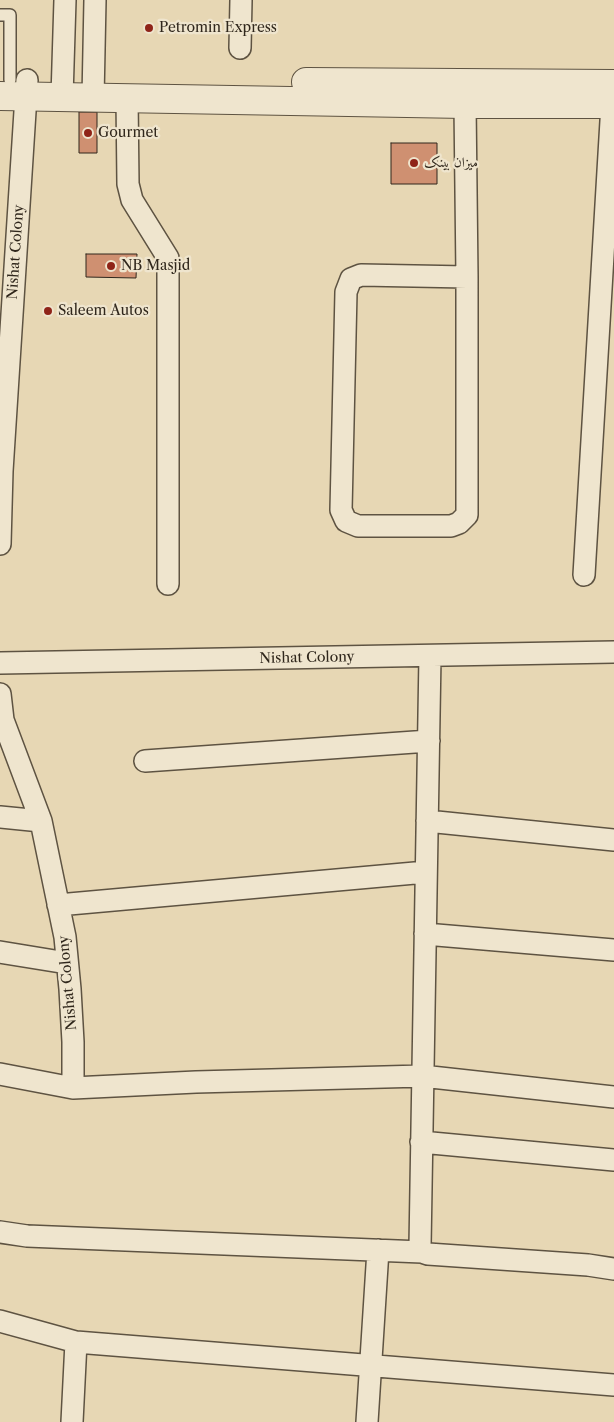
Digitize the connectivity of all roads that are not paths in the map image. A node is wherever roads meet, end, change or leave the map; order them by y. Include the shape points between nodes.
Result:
1 (65, 0) edge
2 (95, 0) edge
3 (240, 0) edge
4 (0, 15) edge
5 (5, 44) edge
6 (240, 48) dead end
7 (12, 86) edge
8 (63, 89) junction
9 (93, 90) junction
10 (613, 97) edge
11 (127, 98) junction
12 (465, 104) junction
13 (467, 277) junction
14 (0, 544) edge
15 (584, 575) dead end
16 (168, 584) dead end
17 (614, 652) edge
18 (430, 656) junction
19 (0, 663) edge
20 (0, 694) edge
21 (429, 741) junction
22 (144, 761) dead end
23 (0, 817) edge
24 (42, 821) junction
25 (427, 821) junction
26 (614, 840) edge
27 (426, 872) junction
28 (58, 905) junction
29 (425, 934) junction
30 (614, 950) edge
31 (0, 952) edge
32 (67, 963) junction
33 (0, 1074) edge
34 (422, 1076) junction
35 (73, 1088) junction
36 (614, 1097) edge
37 (421, 1142) junction
38 (614, 1160) edge
39 (0, 1232) edge
40 (378, 1250) junction
41 (422, 1252) junction
42 (614, 1269) edge
43 (0, 1321) edge
44 (76, 1342) junction
45 (370, 1365) junction
46 (614, 1385) edge
47 (72, 1422) edge
48 (367, 1422) edge

1 - 8 street
2 - 9 street
3 - 6 street
4 - 5 lane via 10,15
5 - 7 lane
7 - 8 street
7 - 14 street, Nishat Colony
8 - 9 street
9 - 10 street
9 - 11 street
10 - 12 street
10 - 15 street
11 - 12 street
11 - 16 street via 128,184 132,200 168,258
12 - 13 street
13 - 13 street via 467,515 451,526 358,526 346,521 341,510 346,292 351,279 361,275
17 - 18 street, Nishat Colony
18 - 19 street, Nishat Colony
18 - 21 street
20 - 24 street, Nishat Colony via 3,720
21 - 22 street
21 - 25 street
23 - 24 street
24 - 28 street, Nishat Colony
25 - 26 street
25 - 27 street
27 - 28 street
27 - 29 street
28 - 32 street, Nishat Colony
29 - 30 street
29 - 34 street
31 - 32 street
32 - 35 street, Nishat Colony
33 - 35 street
34 - 35 street
34 - 36 street
34 - 37 street
37 - 38 street
37 - 41 street via 419,1228
39 - 40 street via 27,1236
40 - 41 street
40 - 45 street
41 - 42 street
43 - 44 street
44 - 45 street
44 - 47 street
45 - 46 street
45 - 48 street

